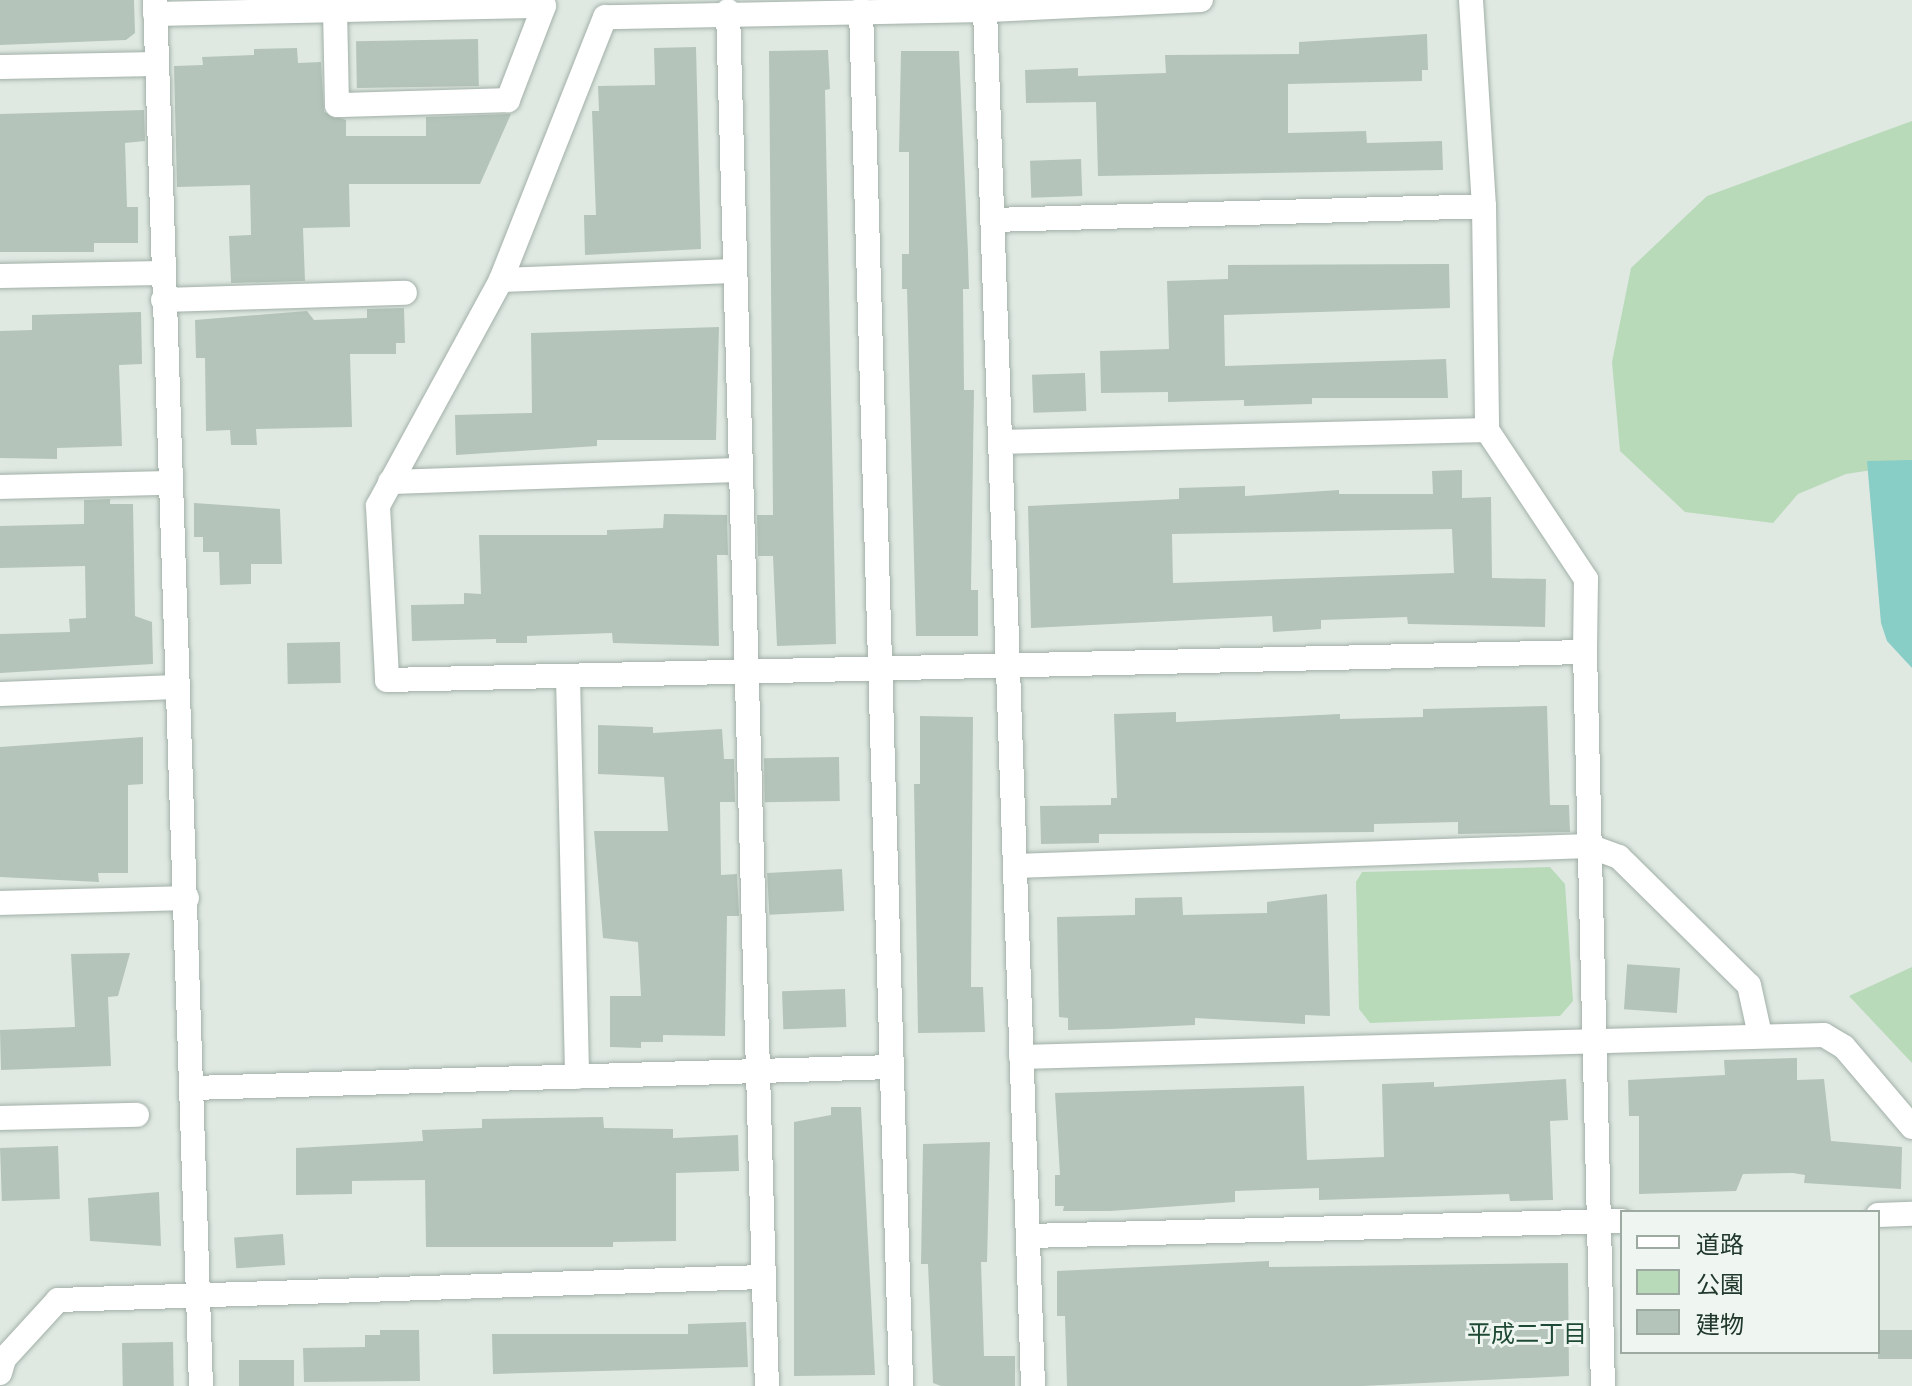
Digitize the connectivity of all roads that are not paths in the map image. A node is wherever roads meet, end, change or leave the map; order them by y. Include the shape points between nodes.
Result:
1 (1201, 0) edge
2 (1471, 0) edge
3 (155, 7) edge
4 (607, 8) edge
5 (335, 10) junction
6 (861, 10) junction
7 (985, 10) junction
8 (728, 11) junction
9 (157, 64) junction
10 (0, 67) edge
11 (1484, 206) junction
12 (992, 220) junction
13 (734, 271) junction
14 (162, 273) junction
15 (0, 276) edge
16 (501, 280) junction
17 (405, 293) dead end
18 (163, 300) junction
19 (1487, 430) junction
20 (1000, 442) junction
21 (739, 470) junction
22 (390, 482) junction
23 (167, 483) junction
24 (0, 487) edge
25 (1585, 652) junction
26 (1008, 666) junction
27 (880, 669) junction
28 (745, 672) junction
29 (568, 676) junction
30 (176, 687) junction
31 (0, 694) edge
32 (1589, 846) junction
33 (1015, 866) junction
34 (187, 898) junction
35 (0, 903) edge
36 (1760, 1035) junction
37 (1594, 1040) junction
38 (1021, 1057) junction
39 (892, 1067) junction
40 (757, 1071) junction
41 (577, 1077) junction
42 (193, 1088) junction
43 (137, 1115) dead end
44 (0, 1118) edge
45 (1912, 1127) edge
46 (1912, 1214) edge
47 (1880, 1215) edge
48 (1610, 1221) edge
49 (1028, 1236) junction
50 (763, 1277) junction
51 (199, 1291) junction
52 (0, 1373) edge
53 (201, 1386) edge
54 (767, 1386) edge
55 (901, 1386) edge
56 (1033, 1386) edge
57 (1603, 1386) edge

1 - 7 street
2 - 11 street
3 - 5 street
3 - 9 street
4 - 8 street
4 - 16 street
5 - 5 street via 365,10 544,6 508,100 337,105
6 - 7 street
6 - 8 street
6 - 27 street
7 - 12 street
8 - 13 street
9 - 10 street
9 - 14 street
11 - 12 street
11 - 19 street
12 - 20 street
13 - 16 street
13 - 21 street
14 - 15 street
14 - 18 street
16 - 22 street
17 - 18 street
18 - 23 street
19 - 20 street
19 - 25 street via 1586,579
20 - 26 street
21 - 22 street
21 - 28 street
22 - 29 street via 378,506 387,680
23 - 24 street
23 - 30 street
25 - 26 street
25 - 32 street
26 - 27 street
26 - 33 street
27 - 28 street
27 - 39 street
28 - 29 street
28 - 40 street
29 - 41 street
30 - 31 street
30 - 34 street
32 - 33 street
32 - 36 street via 1619,857 1749,985
32 - 37 street
33 - 38 street
34 - 35 street
34 - 42 street
36 - 37 street
36 - 45 street via 1824,1035 1844,1047
37 - 38 street
37 - 48 street
38 - 49 street
39 - 40 street
39 - 55 street
40 - 41 street
40 - 50 street
41 - 42 street
42 - 51 street
43 - 44 street
46 - 47 street
48 - 49 street
48 - 57 street
49 - 56 street
50 - 51 street
50 - 54 street
51 - 52 street via 58,1300 4,1359
51 - 53 street

